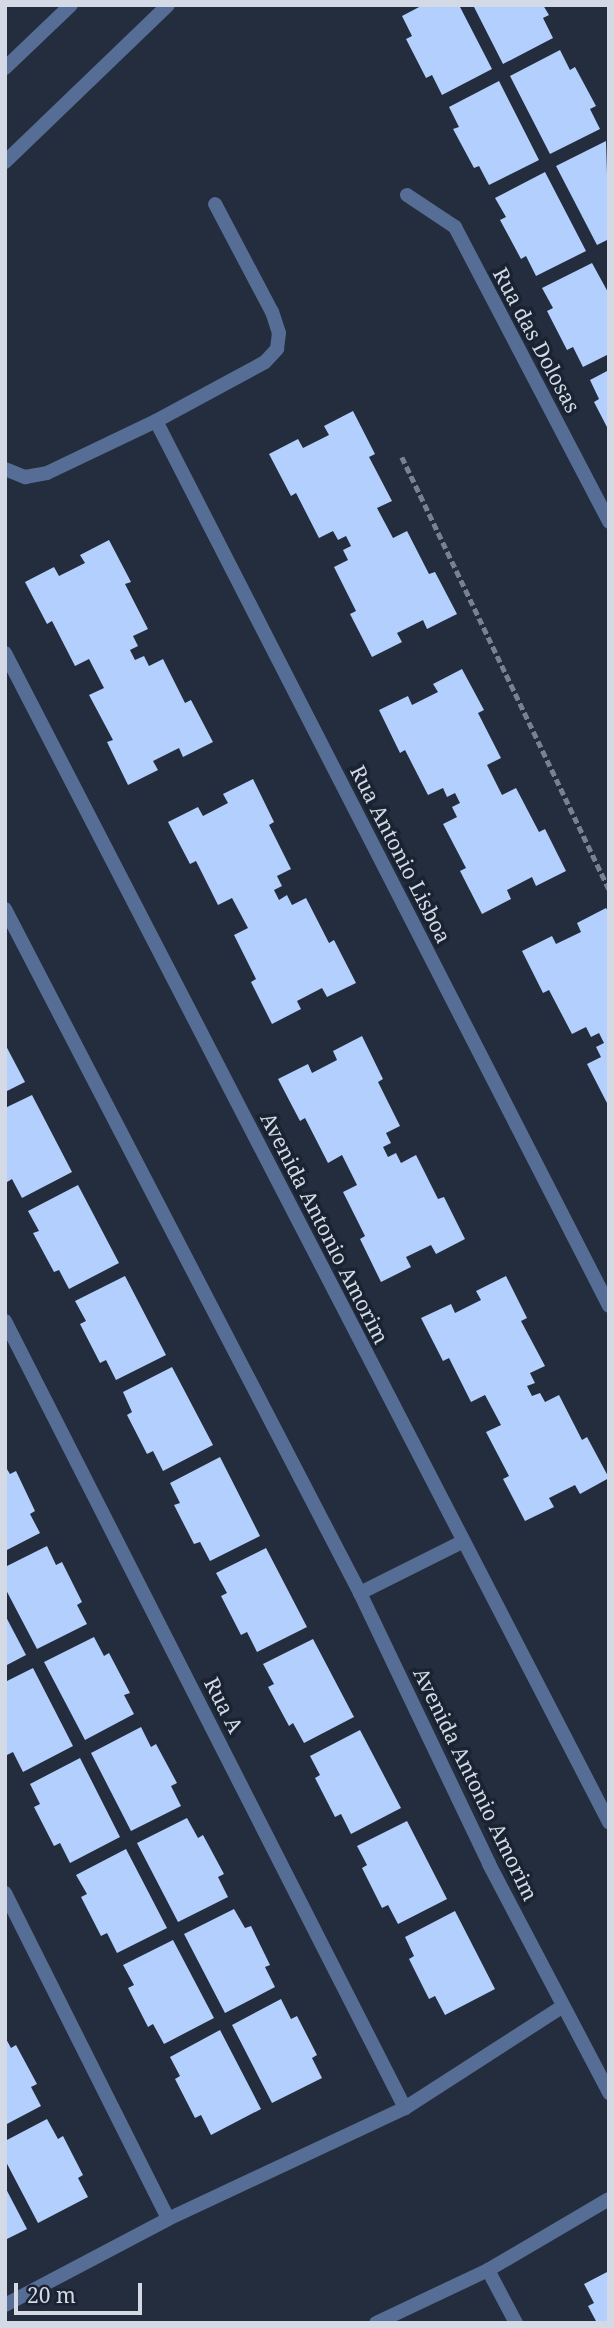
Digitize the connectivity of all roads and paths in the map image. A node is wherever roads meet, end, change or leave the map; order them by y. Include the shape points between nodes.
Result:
1 (71, 5) edge
2 (168, 5) edge
3 (5, 68) edge
4 (5, 162) edge
5 (407, 195) dead end
6 (215, 204) dead end
7 (156, 421) junction
8 (402, 457) dead end
9 (5, 469) edge
10 (609, 522) edge
11 (5, 653) edge
12 (609, 889) edge
13 (5, 909) edge
14 (609, 1306) edge
15 (5, 1321) edge
16 (462, 1542) junction
17 (360, 1593) junction
18 (609, 1822) edge
19 (5, 1893) edge
20 (563, 2006) junction
21 (609, 2093) edge
22 (405, 2108) junction
23 (609, 2199) edge
24 (168, 2219) junction
25 (488, 2270) junction
26 (5, 2305) edge
27 (376, 2323) edge
28 (516, 2323) edge

1 - 3 street
2 - 4 street
5 - 10 street, Rua das Dolosas via 454,227
6 - 7 street via 272,312 279,333 277,349 265,362
7 - 9 street via 47,473 25,477
7 - 14 street, Rua Antonio Lisboa
8 - 12 path
11 - 16 street, Avenida Antonio Amorim
13 - 17 street, Avenida Antonio Amorim
15 - 22 street, Rua A
16 - 17 street
16 - 18 street, Avenida Antonio Amorim
17 - 20 street, Avenida Antonio Amorim via 489,1864
19 - 24 street
20 - 21 street, Avenida Antonio Amorim
20 - 22 street
22 - 24 street
23 - 25 street
24 - 26 street
25 - 27 street
25 - 28 street

